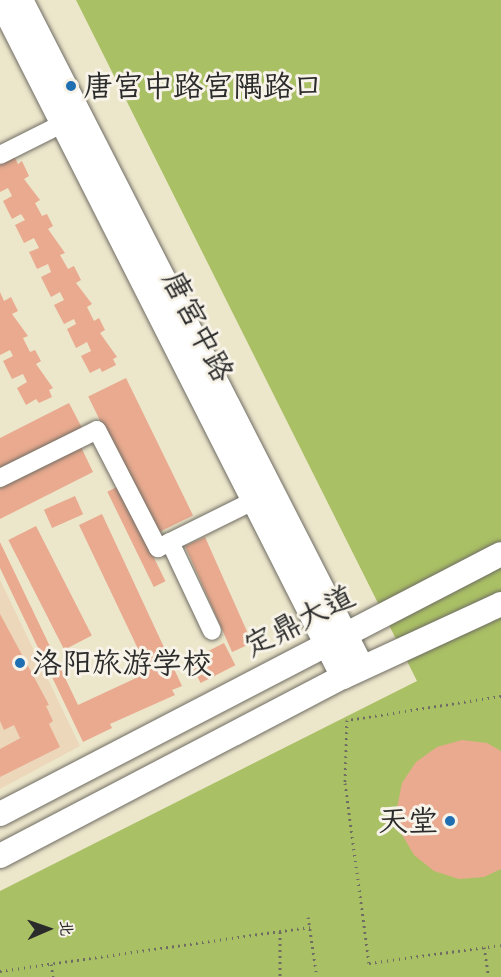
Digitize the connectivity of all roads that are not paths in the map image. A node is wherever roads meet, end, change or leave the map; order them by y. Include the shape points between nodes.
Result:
1 (0, 0) edge
2 (21, 0) edge
3 (62, 124) junction
4 (0, 155) edge
5 (0, 478) edge
6 (251, 502) junction
7 (170, 542) junction
8 (501, 554) edge
9 (501, 604) edge
10 (212, 631) dead end
11 (334, 638) junction
12 (352, 672) junction
13 (0, 814) edge
14 (0, 856) edge

1 - 3 main road, 唐宫中路
2 - 11 main road, 唐宫中路
3 - 4 street
3 - 6 main road, 唐宫中路
5 - 7 street via 97,430 158,548
6 - 7 street
6 - 11 main road, 唐宫中路
7 - 10 street
8 - 11 main road, 定鼎大道
9 - 12 main road
11 - 12 main road, 唐宫中路
11 - 13 main road, 定鼎大道
12 - 14 main road

